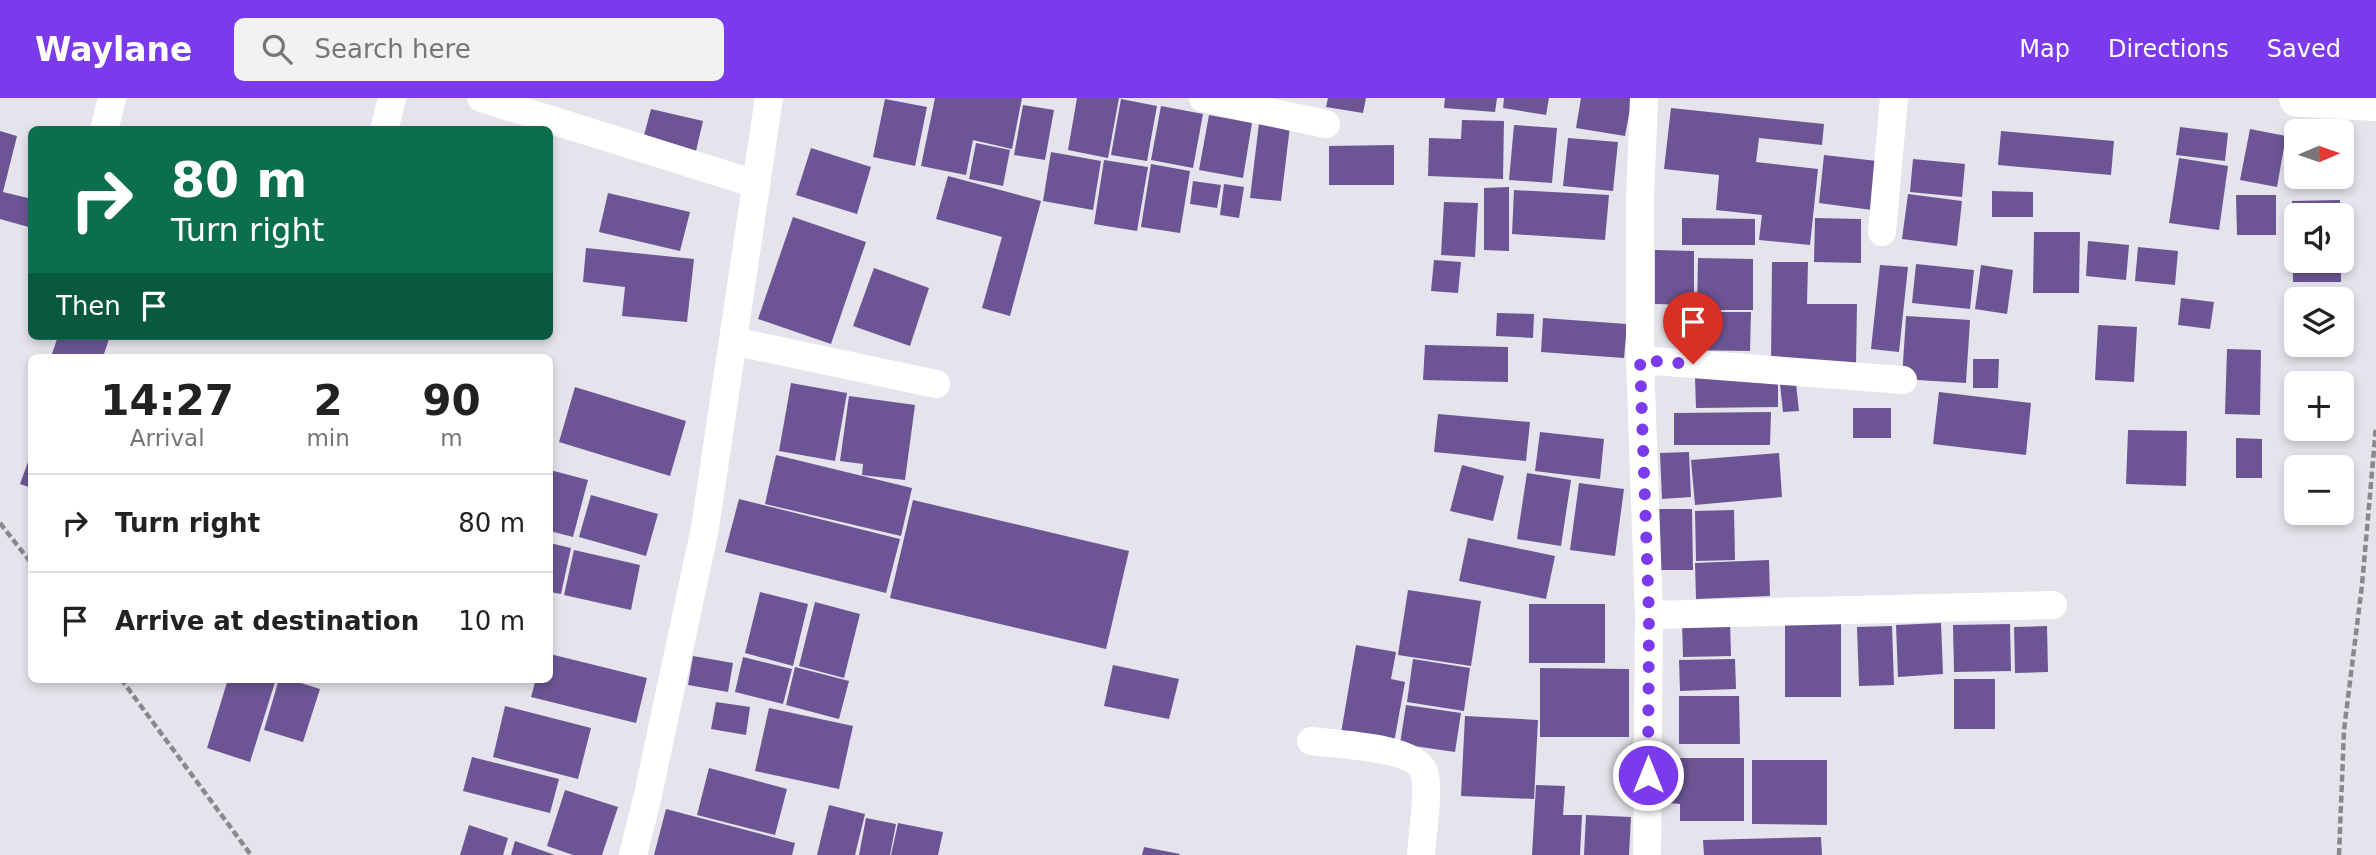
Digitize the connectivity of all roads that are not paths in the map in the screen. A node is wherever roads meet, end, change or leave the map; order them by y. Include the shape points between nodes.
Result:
1 (112, 98) edge
2 (392, 98) edge
3 (481, 98) edge
4 (769, 98) edge
5 (1203, 98) edge
6 (1644, 98) edge
7 (1894, 98) edge
8 (2298, 98) edge
9 (2376, 102) edge
10 (1326, 124) dead end
11 (105, 126) edge
12 (385, 126) edge
13 (756, 184) junction
14 (1882, 232) dead end
15 (733, 341) junction
16 (1640, 360) junction
17 (1903, 380) dead end
18 (936, 384) dead end
19 (2053, 605) dead end
20 (1649, 615) junction
21 (1311, 741) dead end
22 (633, 855) edge
23 (1421, 855) edge
24 (1647, 855) edge

1 - 11 street
2 - 12 street
3 - 13 street
4 - 13 street
5 - 10 street
6 - 16 street
7 - 14 street
8 - 9 main road
13 - 15 street
15 - 18 street
15 - 22 street via 705,528
16 - 17 street
16 - 20 street
19 - 20 street
20 - 24 street
21 - 23 street via 1384,749 1424,770

